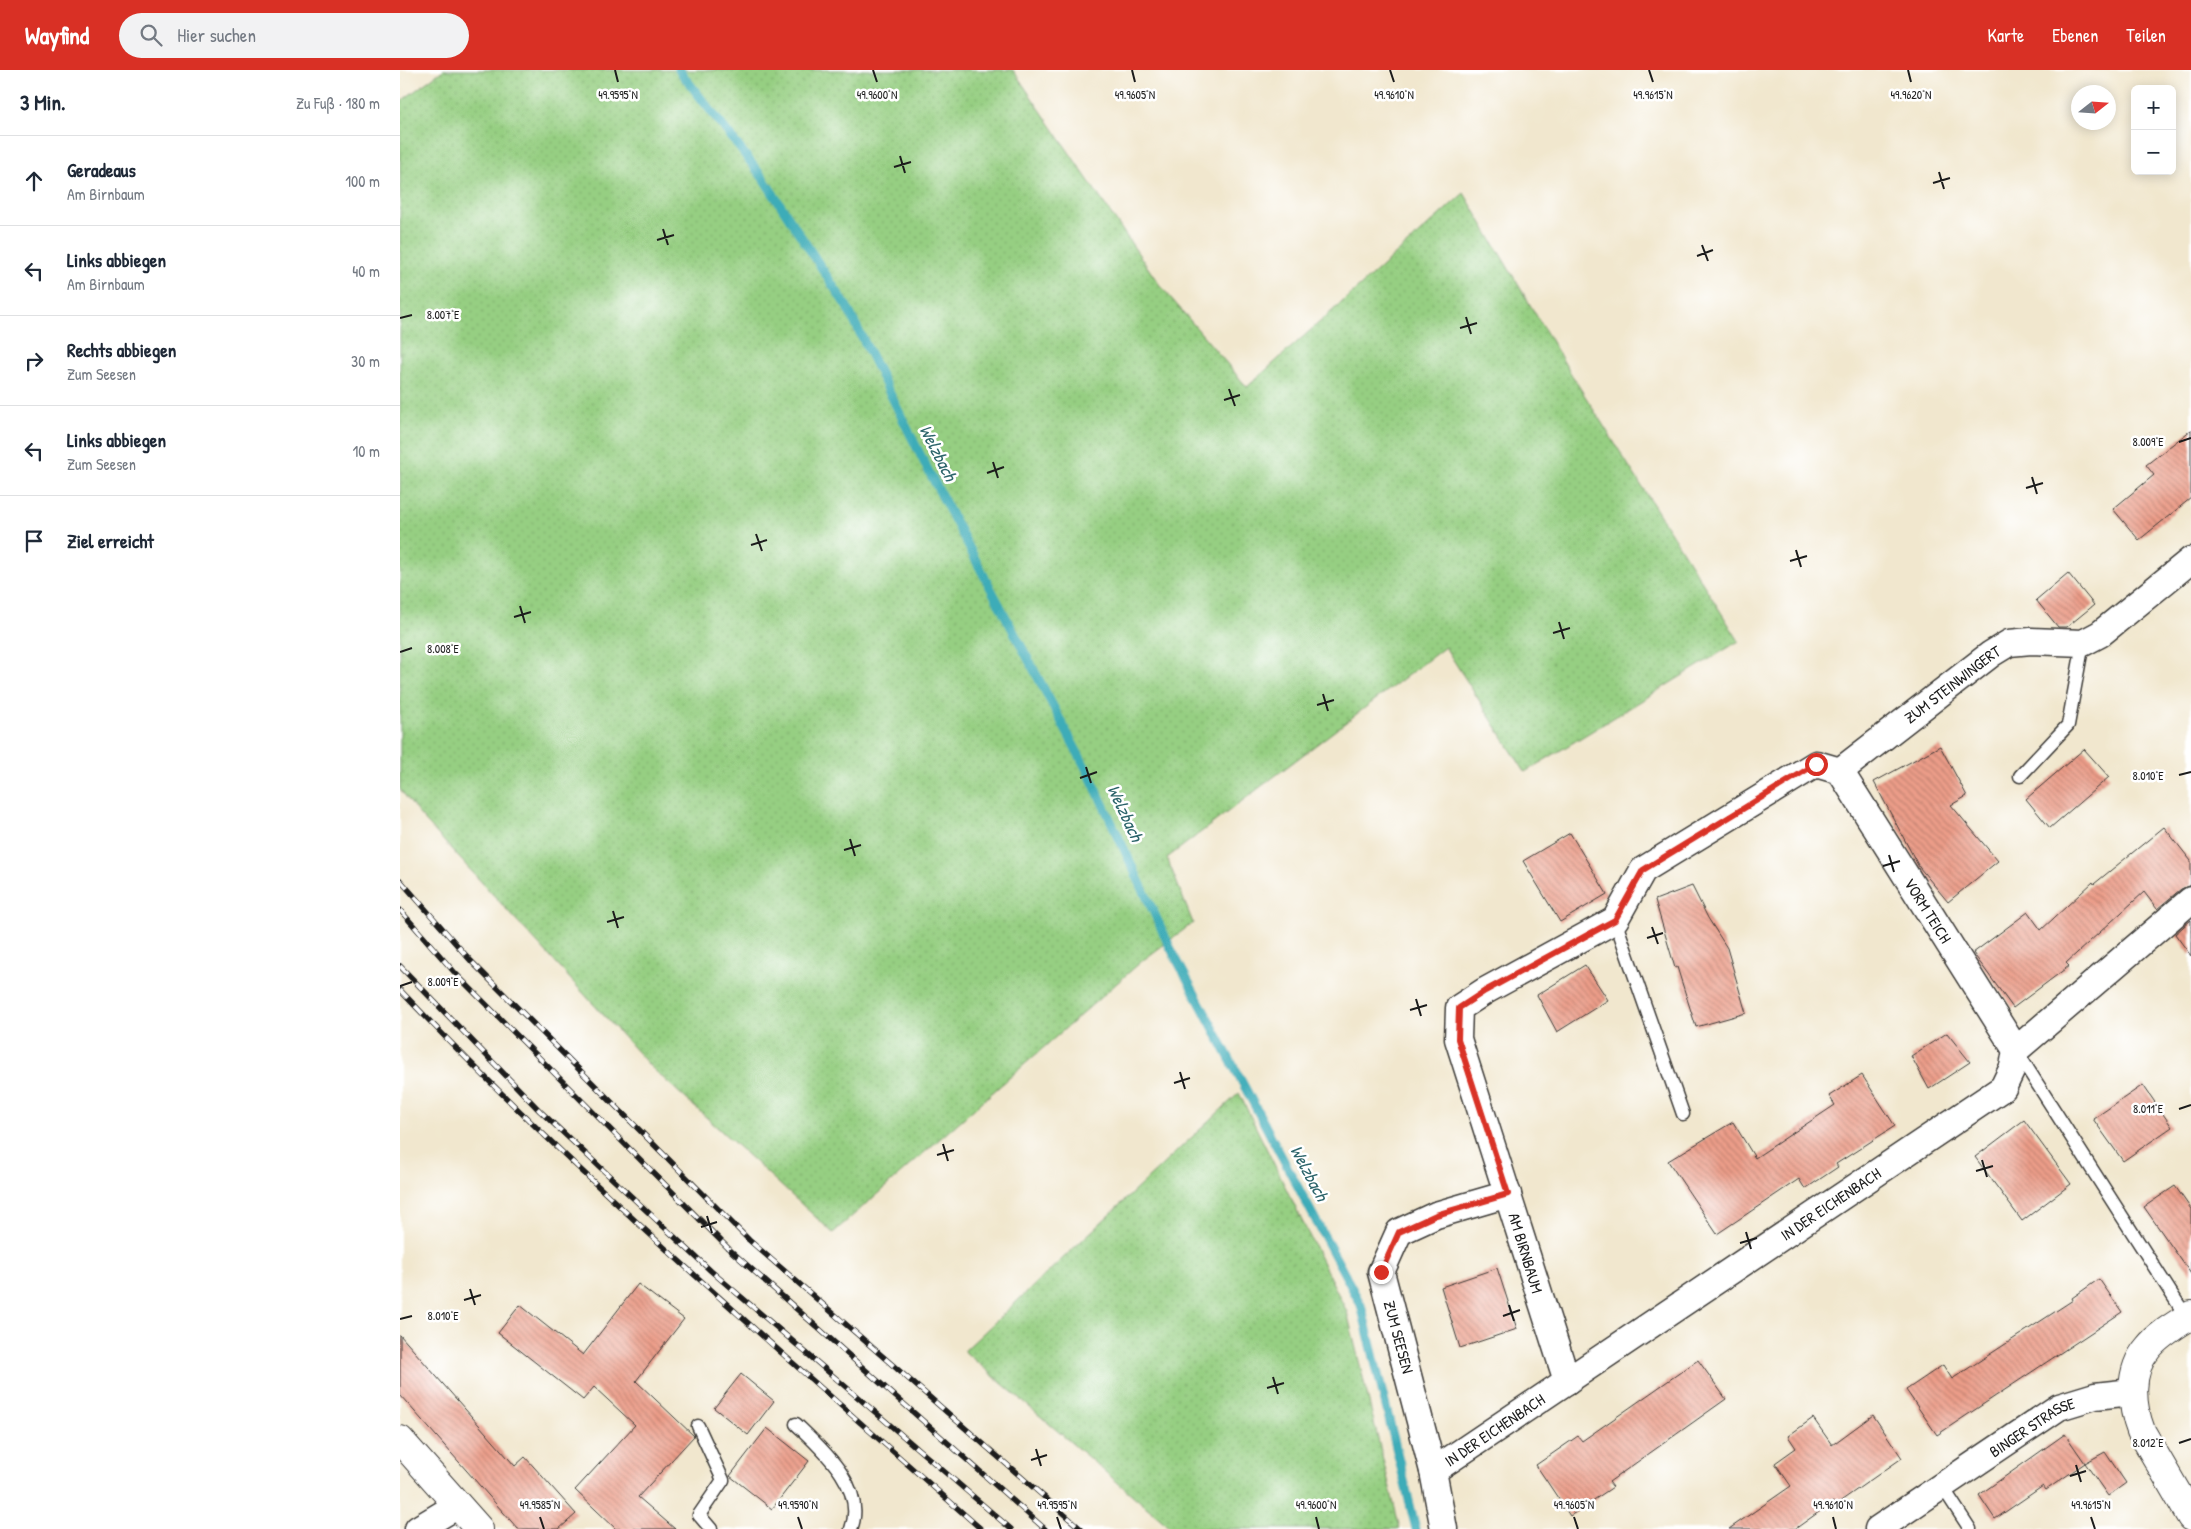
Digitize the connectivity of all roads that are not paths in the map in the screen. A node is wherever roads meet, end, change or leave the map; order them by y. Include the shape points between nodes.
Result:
1 (2191, 560) edge
2 (2083, 643) junction
3 (1840, 771) junction
4 (2020, 776) dead end
5 (2191, 900) edge
6 (1615, 920) junction
7 (2016, 1050) junction
8 (1683, 1114) dead end
9 (1508, 1194) junction
10 (2189, 1316) edge
11 (1567, 1381) junction
12 (2132, 1392) junction
13 (796, 1424) dead end
14 (698, 1426) dead end
15 (400, 1440) edge
16 (1433, 1471) junction
17 (1942, 1486) junction
18 (458, 1505) junction
19 (2191, 1517) edge
20 (418, 1529) edge
21 (479, 1529) edge
22 (711, 1529) edge
23 (851, 1529) edge
24 (1444, 1529) edge
25 (1878, 1529) edge
26 (1970, 1529) edge

1 - 2 street via 2100,634
2 - 3 street, ZUM STEINWINGERT via 2010,643 1991,654
2 - 4 lane via 2068,725
3 - 6 street via 1816,764 1643,870
3 - 7 street, VORM TEICH
5 - 7 street
6 - 8 lane
6 - 9 street, AM BIRNBAUM via 1459,1008 1458,1039
7 - 10 lane
7 - 11 street, IN DER EICHENBACH via 2013,1067 2003,1088
9 - 11 street, AM BIRNBAUM
9 - 16 street, ZUM SEESEN via 1436,1215 1399,1232 1381,1272
10 - 12 street via 2146,1350
11 - 16 street, IN DER EICHENBACH
12 - 17 street, BINGER STRASSE via 2095,1396 2059,1407
12 - 19 street via 2141,1431
13 - 23 lane via 824,1452 843,1478 853,1500 854,1522
14 - 22 lane via 723,1480 698,1515
15 - 18 street
16 - 24 street, ZUM SEESEN
17 - 25 street, BINGER STRASSE
17 - 26 lane
18 - 20 street
18 - 21 street

